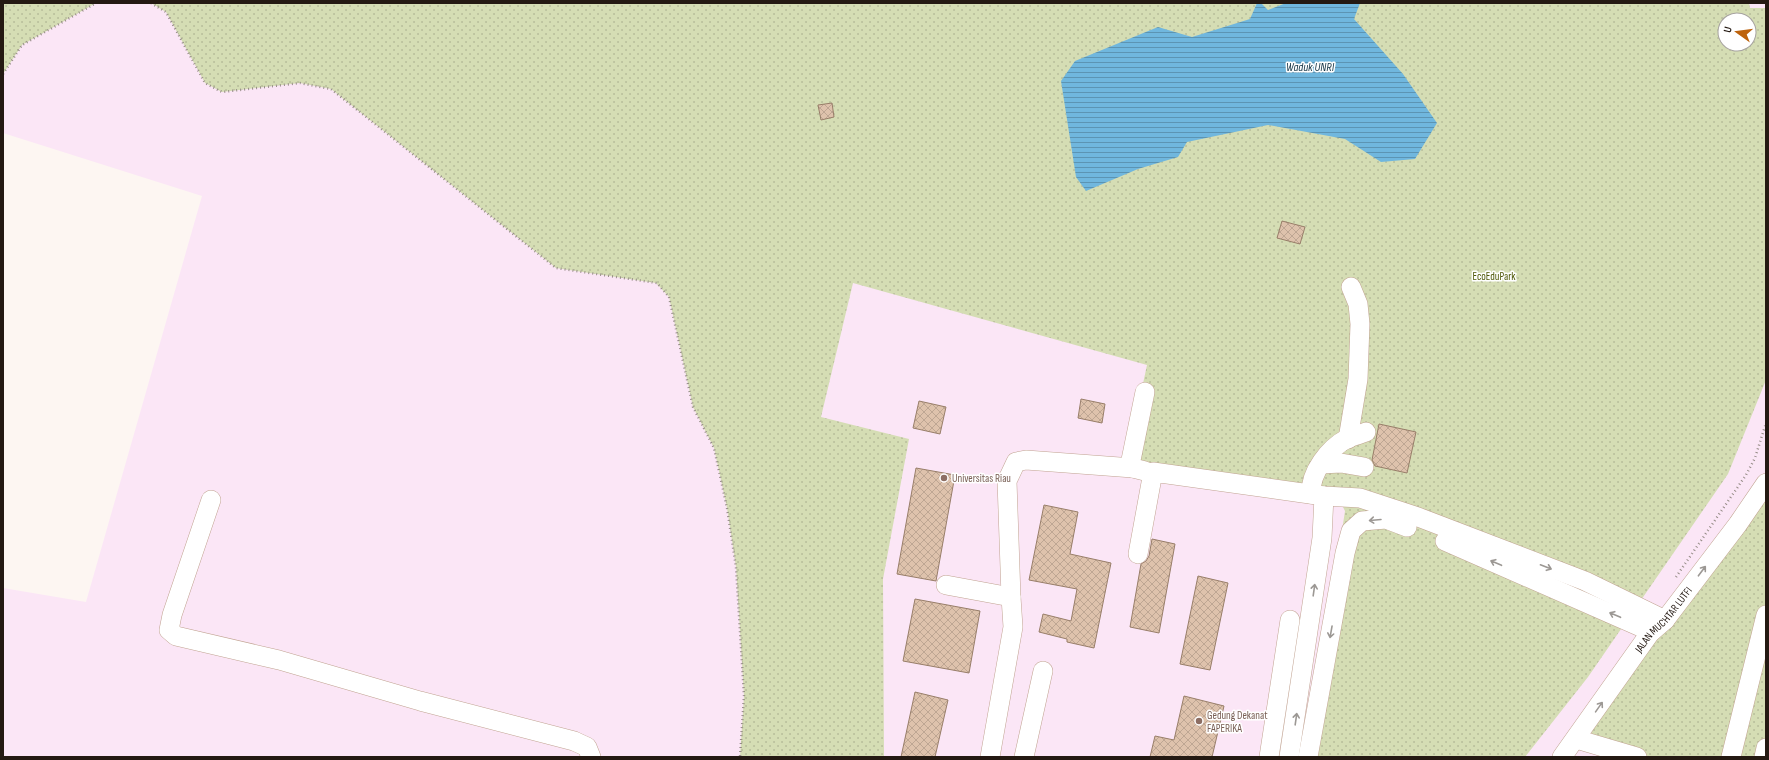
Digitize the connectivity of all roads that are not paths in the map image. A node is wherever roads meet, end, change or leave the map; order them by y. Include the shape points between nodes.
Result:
1 (1352, 287) dead end
2 (1145, 392) dead end
3 (1366, 432) dead end
4 (1348, 439) junction
5 (1321, 464) junction
6 (1364, 467) dead end
7 (1133, 468) junction
8 (1152, 472) junction
9 (1766, 482) edge
10 (1317, 495) junction
11 (211, 500) dead end
12 (1138, 554) dead end
13 (946, 585) dead end
14 (1011, 597) junction
15 (1766, 615) edge
16 (1290, 620) dead end
17 (1665, 620) junction
18 (1650, 633) junction
19 (1043, 671) dead end
20 (1274, 735) junction
21 (1576, 739) junction
22 (1766, 748) edge
23 (1291, 749) edge
24 (591, 757) edge
25 (990, 757) edge
26 (1024, 757) edge
27 (1269, 757) edge
28 (1308, 757) edge
29 (1562, 757) edge
30 (1637, 757) edge
31 (1731, 757) edge
32 (1764, 757) edge

1 - 4 lane via 1358,304 1360,324 1358,379
2 - 7 lane via 1132,452
3 - 4 lane
4 - 5 lane via 1331,452
5 - 6 lane via 1341,463
5 - 10 lane via 1311,483
7 - 8 lane
7 - 14 lane via 1026,460 1016,462 1007,481
8 - 10 lane
8 - 12 lane
17 -> 9 lane, JALAN MUCHTAR LUTFI via 1738,524
10 -> 17 lane via 1360,498 1418,517 1585,581
23 -> 10 lane via 1322,538
11 - 24 lane via 172,615 169,630 176,636 279,660 420,701 574,741 587,747
13 - 14 lane
14 - 25 lane via 1013,627
15 - 31 lane
16 - 20 lane
17 - 18 lane, JALAN MUCHTAR LUTFI
21 -> 18 lane, JALAN MUCHTAR LUTFI
18 -> 28 lane via 1641,626 1436,537 1386,519 1362,521 1351,531 1345,553
19 - 26 lane
20 - 23 lane
20 - 27 lane
21 - 29 lane, JALAN MUCHTAR LUTFI
21 - 30 lane
22 - 32 lane

